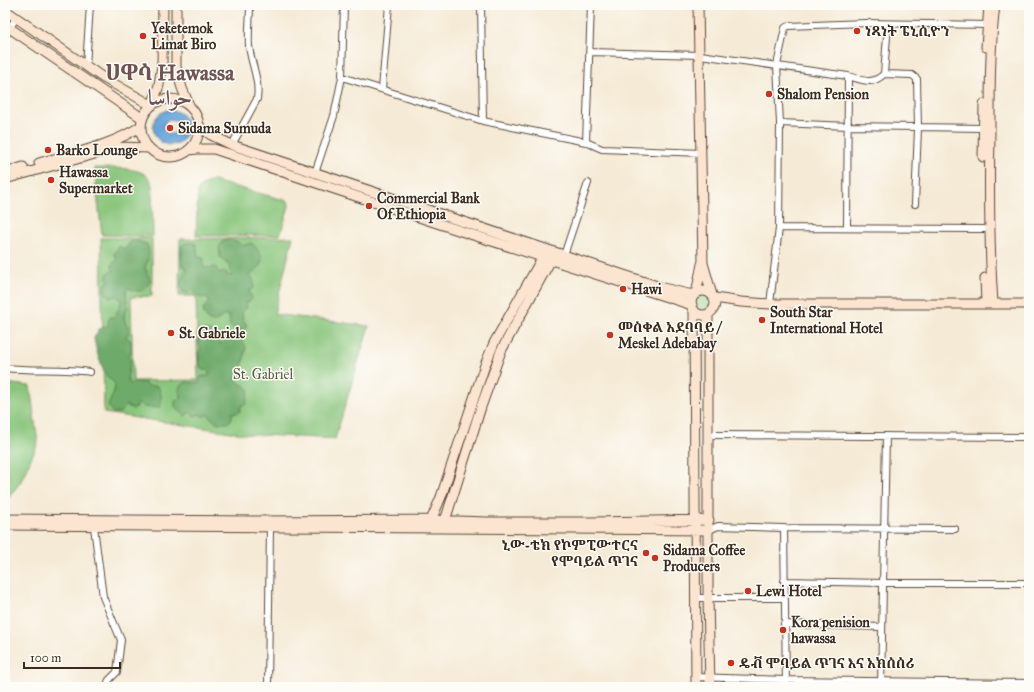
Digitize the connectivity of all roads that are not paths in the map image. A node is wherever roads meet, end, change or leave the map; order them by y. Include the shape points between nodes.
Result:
1 (90, 5) edge
2 (163, 5) edge
3 (176, 5) edge
4 (250, 5) edge
5 (344, 5) edge
6 (389, 5) edge
7 (482, 5) edge
8 (591, 5) edge
9 (698, 5) edge
10 (989, 5) edge
11 (995, 5) edge
12 (5, 10) edge
13 (16, 18) junction
14 (888, 24) junction
15 (990, 25) junction
16 (7, 30) edge
17 (590, 52) junction
18 (700, 55) junction
19 (777, 65) junction
20 (86, 66) junction
21 (884, 74) junction
22 (848, 76) junction
23 (342, 77) junction
24 (159, 85) junction
25 (382, 89) junction
26 (132, 95) junction
27 (152, 104) junction
28 (189, 105) junction
29 (483, 121) junction
30 (142, 122) junction
31 (780, 123) junction
32 (200, 126) junction
33 (849, 126) junction
34 (918, 128) junction
35 (983, 128) junction
36 (586, 142) junction
37 (232, 145) junction
38 (149, 148) junction
39 (189, 150) junction
40 (701, 153) junction
41 (5, 173) edge
42 (315, 173) junction
43 (5, 179) edge
44 (588, 183) dead end
45 (915, 204) dead end
46 (779, 228) junction
47 (847, 228) junction
48 (984, 229) junction
49 (552, 255) junction
50 (703, 263) junction
51 (695, 294) junction
52 (990, 303) junction
53 (712, 304) junction
54 (770, 304) junction
55 (1029, 304) edge
56 (693, 308) junction
57 (5, 368) edge
58 (90, 372) dead end
59 (709, 435) junction
60 (886, 436) junction
61 (1029, 437) edge
62 (453, 496) junction
63 (5, 518) edge
64 (696, 520) junction
65 (709, 520) junction
66 (464, 521) junction
67 (429, 524) junction
68 (444, 524) junction
69 (5, 526) edge
70 (718, 526) junction
71 (94, 527) junction
72 (270, 527) junction
73 (784, 528) junction
74 (884, 528) junction
75 (955, 529) dead end
76 (696, 530) junction
77 (708, 530) junction
78 (784, 580) junction
79 (883, 583) junction
80 (1029, 583) edge
81 (696, 598) junction
82 (708, 598) junction
83 (784, 598) junction
84 (784, 624) junction
85 (882, 627) junction
86 (696, 677) junction
87 (786, 680) junction
88 (710, 682) edge
89 (1029, 683) edge
90 (881, 684) edge
91 (106, 687) edge
92 (268, 687) edge
93 (696, 687) edge
94 (786, 687) edge

1 - 20 street
2 - 24 main road
3 - 28 main road via 176,67
4 - 37 street via 249,47 258,94
5 - 23 street
6 - 25 street
7 - 29 street
8 - 17 street
9 - 18 main road
10 - 15 main road
11 - 15 main road
12 - 13 main road
13 - 16 street
13 - 20 main road
14 - 15 street
14 - 19 street via 788,26 784,29
14 - 21 street
15 - 35 main road
15 - 52 main road
16 - 30 main road
17 - 18 street
17 - 36 street
18 - 19 street
18 - 40 main road
19 - 22 street
19 - 31 street
20 - 26 main road
21 - 22 street via 876,81 868,82
21 - 34 street via 912,75 917,78
22 - 33 street
23 - 25 street
23 - 42 street via 334,116
24 - 26 main road via 148,95
24 - 27 main road
25 - 29 street
26 - 27 main road
27 - 28 main road via 169,98
27 - 30 main road
28 - 32 main road via 197,115
29 - 36 street
30 - 38 main road via 142,138
30 - 41 main road via 114,141
31 - 33 street
31 - 46 street
32 - 37 main road via 211,135
32 - 39 main road via 197,140
33 - 34 street
33 - 47 street
34 - 35 street
34 - 45 street
35 - 48 main road
36 - 40 street via 610,150
37 - 42 main road
38 - 39 main road via 168,157 179,156
38 - 43 main road via 120,147
39 - 49 main road via 214,149
40 - 50 main road
42 - 49 main road
44 - 49 street
46 - 47 street
46 - 54 street
47 - 48 street
48 - 52 main road
49 - 51 main road via 662,288
49 - 56 main road
49 - 62 main road via 501,351
49 - 67 main road via 494,343 441,497
50 - 51 main road
50 - 53 main road
51 - 53 main road via 705,291
51 - 56 main road via 692,299
52 - 54 main road
52 - 55 main road
53 - 54 main road
53 - 56 main road via 702,314
53 - 59 main road
56 - 64 main road
57 - 58 street via 71,369
59 - 60 street
59 - 65 main road
60 - 61 street
60 - 74 street
62 - 66 main road via 455,511
62 - 68 main road
63 - 67 main road
64 - 65 main road
64 - 66 main road
64 - 76 main road
65 - 70 street
65 - 77 main road
66 - 68 main road
67 - 68 main road
67 - 72 main road
68 - 76 main road
69 - 71 main road
70 - 73 street
70 - 77 street
71 - 72 main road
71 - 91 street via 103,597 121,640 117,672
72 - 92 street
73 - 74 street
73 - 78 street
74 - 75 street
74 - 79 street
76 - 77 main road
76 - 81 main road
77 - 82 main road
78 - 79 street
78 - 83 street
79 - 80 street
79 - 85 street
81 - 82 street
81 - 86 main road
82 - 83 street
82 - 88 main road
83 - 84 street
84 - 85 street
84 - 87 street
85 - 90 street
86 - 88 street
86 - 93 main road
87 - 88 street
87 - 90 street
87 - 94 street
89 - 90 street

